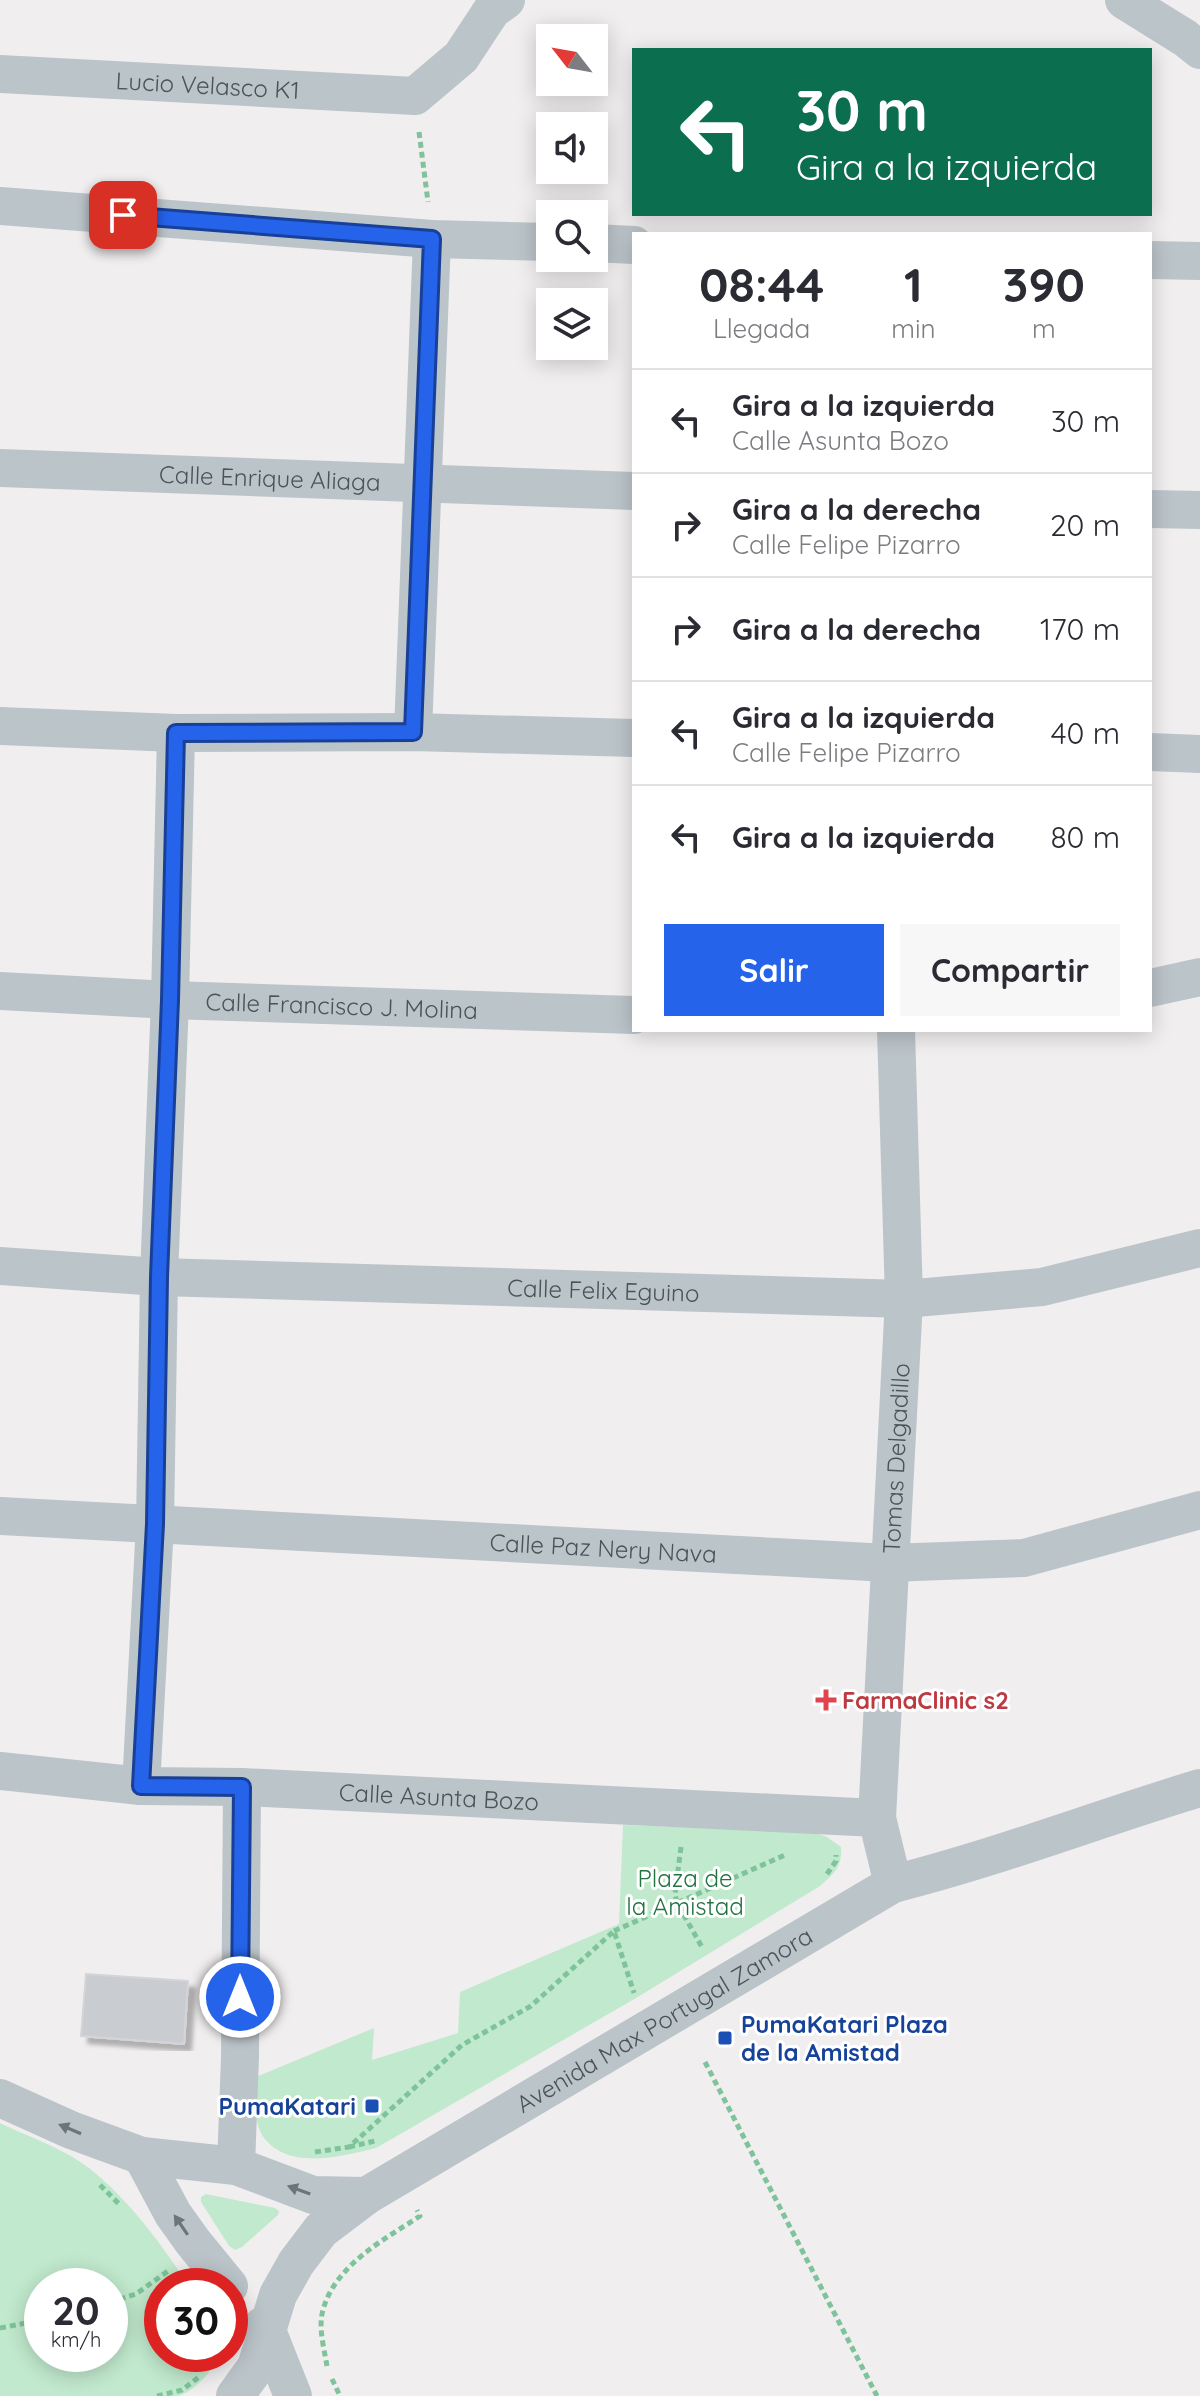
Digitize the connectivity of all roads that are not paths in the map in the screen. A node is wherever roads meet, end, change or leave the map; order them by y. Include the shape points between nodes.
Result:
1 (506, 0) edge
2 (1124, 0) edge
3 (1200, 50) edge
4 (0, 74) edge
5 (0, 206) edge
6 (432, 239) junction
7 (536, 242) edge
8 (608, 244) edge
9 (632, 245) edge
10 (1152, 260) edge
11 (1200, 261) edge
12 (0, 468) edge
13 (424, 484) junction
14 (632, 491) edge
15 (1152, 509) edge
16 (1200, 510) edge
17 (0, 726) edge
18 (413, 732) junction
19 (176, 733) junction
20 (632, 738) edge
21 (1152, 752) edge
22 (1200, 754) edge
23 (1200, 977) edge
24 (1152, 988) edge
25 (0, 991) edge
26 (170, 1000) junction
27 (632, 1015) edge
28 (896, 1032) edge
29 (1200, 1248) edge
30 (0, 1266) edge
31 (159, 1277) junction
32 (904, 1299) junction
33 (1200, 1510) edge
34 (0, 1516) edge
35 (155, 1524) junction
36 (889, 1563) junction
37 (0, 1771) edge
38 (141, 1786) junction
39 (242, 1787) junction
40 (1200, 1788) edge
41 (877, 1818) junction
42 (893, 1884) junction
43 (0, 2098) edge
44 (142, 2156) junction
45 (236, 2166) junction
46 (366, 2196) junction
47 (215, 2268) edge
48 (248, 2308) edge
49 (268, 2333) junction
50 (235, 2396) edge
51 (293, 2396) edge

1 - 4 street, Lucio Velasco K1 via 492,10 461,57 415,96
2 - 3 street
5 - 6 street
6 - 7 street
6 - 13 street
8 - 9 street
10 - 11 street
12 - 13 street, Calle Enrique Aliaga
13 - 14 street, Calle Enrique Aliaga
13 - 18 street
15 - 16 street
17 - 19 street
18 - 19 street
18 - 20 street
19 - 26 street
21 - 22 street
23 - 24 street
25 - 26 street, Calle Francisco J. Molina
26 - 27 street, Calle Francisco J. Molina
26 - 31 street
28 - 32 street, Tomas Delgadillo
29 - 32 street, Calle Felix Eguino via 1042,1287
30 - 31 street, Calle Felix Eguino
31 - 32 street, Calle Felix Eguino
31 - 35 street
32 - 36 street, Tomas Delgadillo
33 - 36 street, Calle Paz Nery Nava via 1024,1558
34 - 35 street, Calle Paz Nery Nava
35 - 36 street, Calle Paz Nery Nava
35 - 38 street
36 - 41 street, Tomas Delgadillo
37 - 38 street, Calle Asunta Bozo
38 - 39 street, Calle Asunta Bozo
39 - 41 street, Calle Asunta Bozo
39 - 45 street
40 - 42 street, Avenida Max Portugal Zamora
41 - 42 street, Tomas Delgadillo
42 - 46 street, Avenida Max Portugal Zamora
44 -> 43 street
44 - 45 street
47 -> 44 street via 173,2214
46 -> 45 street via 313,2195
46 - 49 street, Avenida Max Portugal Zamora via 321,2230 296,2263 278,2295
48 - 49 street
49 - 50 street, Avenida Max Portugal Zamora via 256,2367
49 - 51 street

